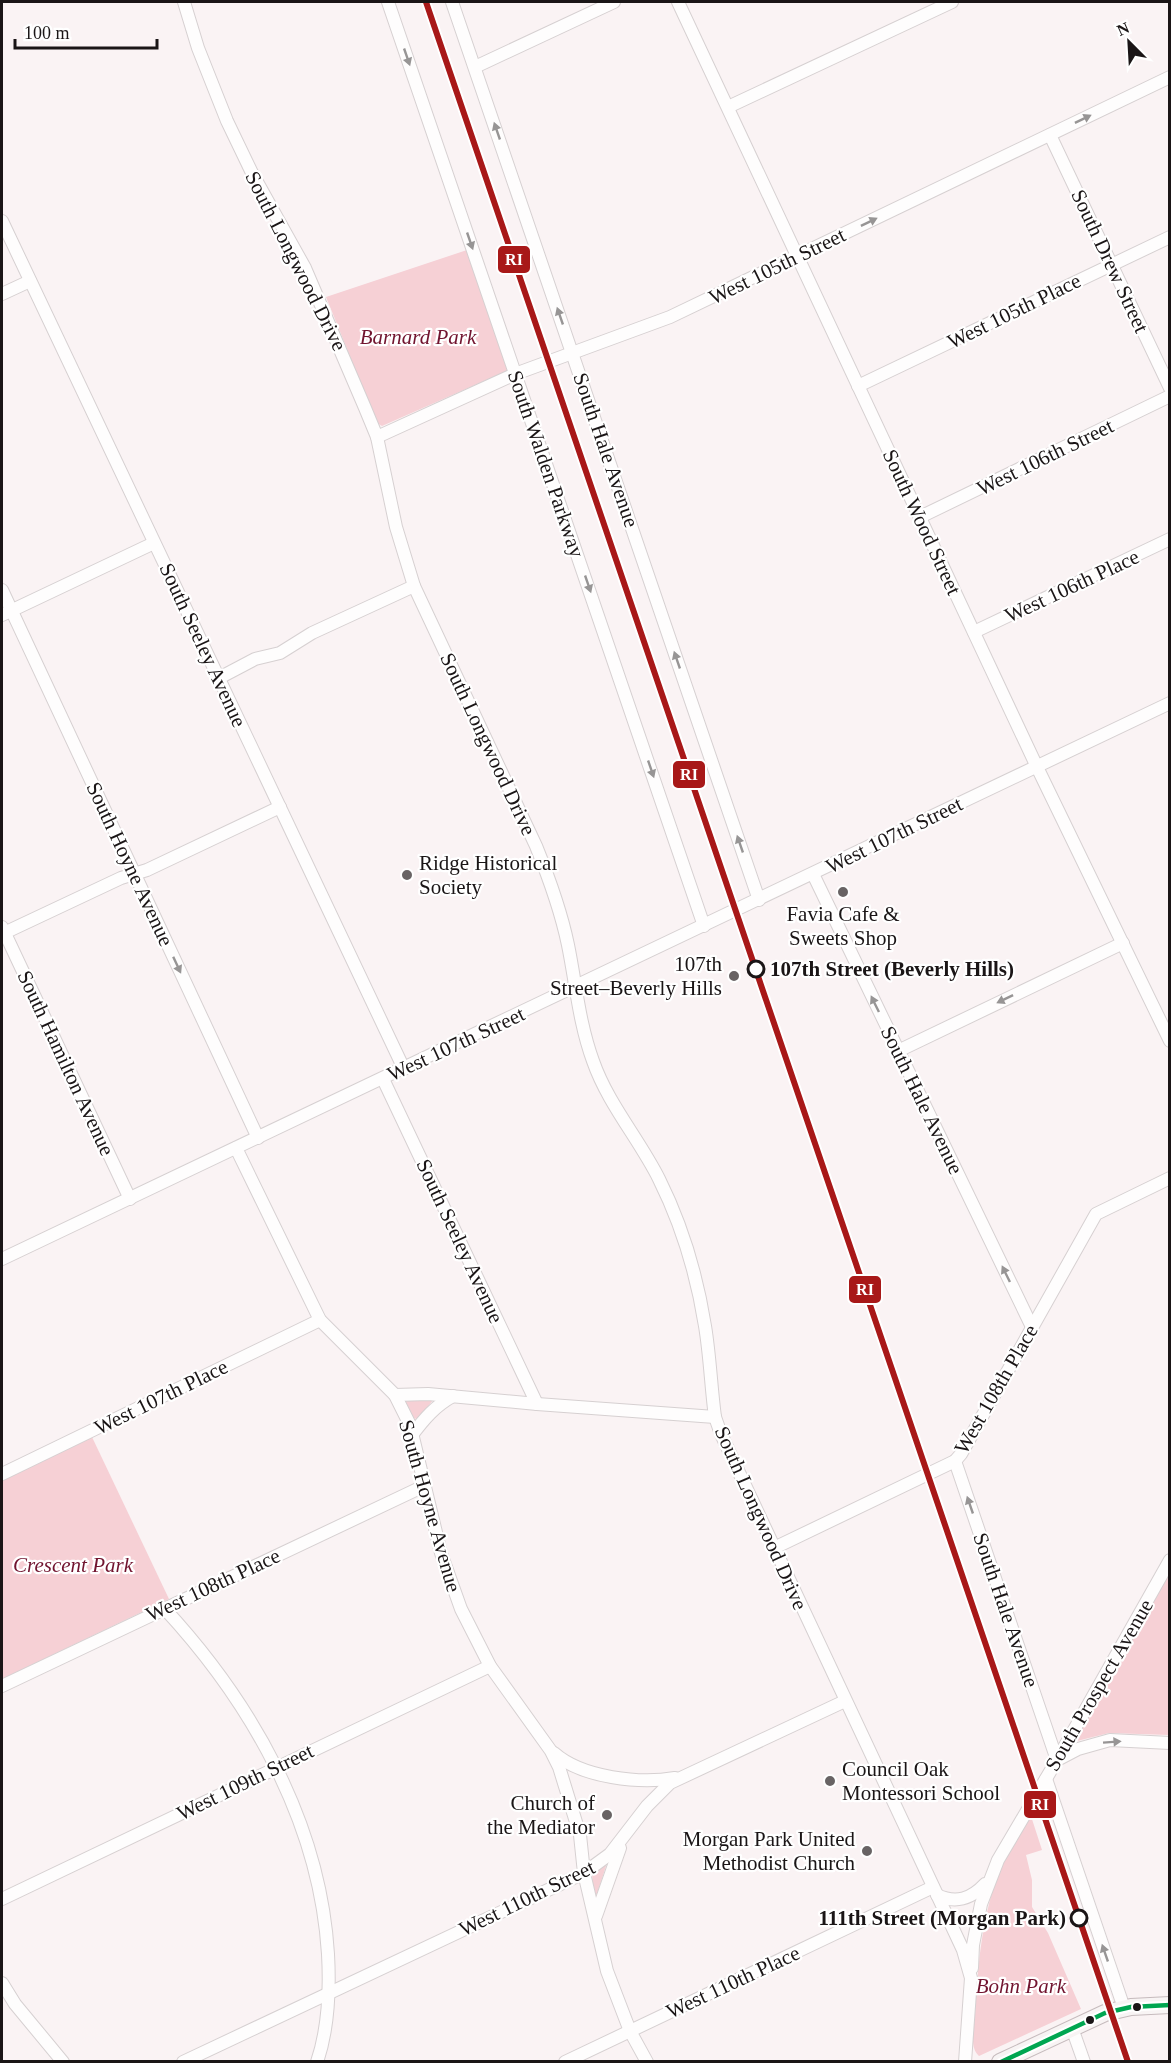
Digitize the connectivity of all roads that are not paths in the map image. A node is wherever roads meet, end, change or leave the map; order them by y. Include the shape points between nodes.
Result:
1 (184, 2) edge
2 (388, 2) edge
3 (452, 2) edge
4 (614, 2) edge
5 (678, 2) edge
6 (952, 2) edge
7 (475, 68) junction
8 (1170, 77) edge
9 (728, 107) junction
10 (1050, 135) junction
11 (2, 221) edge
12 (1170, 237) edge
13 (797, 256) junction
14 (1112, 264) junction
15 (30, 280) junction
16 (2, 294) edge
17 (573, 351) junction
18 (514, 374) junction
19 (858, 386) junction
20 (1170, 388) edge
21 (1170, 396) edge
22 (377, 437) junction
23 (920, 517) junction
24 (1170, 539) edge
25 (154, 543) junction
26 (414, 586) junction
27 (2, 590) edge
28 (6, 613) edge
29 (974, 632) junction
30 (219, 678) junction
31 (1170, 703) edge
32 (1037, 767) junction
33 (280, 807) junction
34 (134, 874) junction
35 (813, 874) junction
36 (759, 900) junction
37 (704, 926) junction
38 (2, 931) edge
39 (1123, 943) junction
40 (576, 987) junction
41 (1170, 1041) edge
42 (898, 1051) junction
43 (404, 1069) junction
44 (382, 1079) junction
45 (258, 1138) junction
46 (236, 1148) junction
47 (1170, 1178) edge
48 (130, 1199) junction
49 (2, 1259) edge
50 (320, 1320) junction
51 (1032, 1327) junction
52 (395, 1395) junction
53 (453, 1396) junction
54 (537, 1404) junction
55 (715, 1417) junction
56 (412, 1435) junction
57 (955, 1461) junction
58 (2, 1474) edge
59 (424, 1486) junction
60 (774, 1548) junction
61 (1170, 1560) edge
62 (164, 1608) junction
63 (490, 1666) junction
64 (2, 1686) edge
65 (845, 1701) junction
66 (1170, 1743) edge
67 (551, 1750) junction
68 (1057, 1760) junction
69 (276, 1767) junction
70 (679, 1778) junction
71 (1046, 1779) junction
72 (624, 1839) junction
73 (585, 1873) junction
74 (988, 1881) junction
75 (935, 1891) junction
76 (2, 1899) edge
77 (595, 1919) junction
78 (971, 1978) junction
79 (2, 1983) edge
80 (330, 1992) junction
81 (1170, 2005) edge
82 (1124, 2008) junction
83 (1072, 2028) junction
84 (630, 2031) junction
85 (63, 2061) edge
86 (183, 2061) edge
87 (317, 2061) edge
88 (566, 2061) edge
89 (647, 2061) edge
90 (965, 2061) edge
91 (1000, 2061) edge
92 (1084, 2061) edge

1 - 22 street, South Longwood Drive via 224,114 305,268
2 -> 18 street, South Walden Parkway
3 - 7 street, South Hale Avenue
4 - 7 street
5 - 9 street, South Wood Street
6 - 9 street
17 -> 7 street, South Hale Avenue
10 -> 8 street, West 105th Street
9 - 13 street, South Wood Street
13 -> 10 street, West 105th Street
10 - 14 street, South Drew Street
11 - 15 street, South Seeley Avenue
12 - 14 street, West 105th Place
13 - 17 street, West 105th Street via 670,317
13 - 19 street, South Wood Street
14 - 19 street, West 105th Place
14 - 20 street, South Drew Street
15 - 16 street
15 - 25 street, South Seeley Avenue
17 - 18 street, West 105th Street
36 -> 17 street, South Hale Avenue
18 - 22 street, West 105th Street
18 -> 37 street, South Walden Parkway
19 - 23 street, South Wood Street
21 - 23 street, West 106th Street
22 - 26 street, South Longwood Drive via 396,527
23 - 29 street, South Wood Street
24 - 29 street, West 106th Place
25 - 28 street
25 - 30 street, South Seeley Avenue
26 - 30 street via 312,633 280,653 255,659
26 - 40 street, South Longwood Drive via 544,867 568,944
27 - 28 street, South Hoyne Avenue
28 - 34 street, South Hoyne Avenue
29 - 32 street, South Wood Street
30 - 33 street, South Seeley Avenue
31 - 32 street, West 107th Street
32 - 35 street, West 107th Street
32 - 39 street, South Wood Street
33 - 34 street
33 - 43 street, South Seeley Avenue
34 - 38 street
34 -> 45 street, South Hoyne Avenue
35 - 36 street, West 107th Street
42 -> 35 street, South Hale Avenue
36 - 37 street, West 107th Street
37 - 40 street, West 107th Street
38 - 48 street, South Hamilton Avenue
39 - 41 street, South Wood Street
39 -> 42 street
40 - 43 street, West 107th Street
40 - 55 street, South Longwood Drive via 585,1036 597,1071 660,1180 684,1240 701,1301
51 -> 42 street, South Hale Avenue
43 - 44 street, West 107th Street
44 - 45 street, West 107th Street
44 - 54 street, South Seeley Avenue
45 - 46 street, West 107th Street
46 - 48 street, West 107th Street
46 - 50 street, South Hoyne Avenue
47 - 51 street, West 108th Place via 1096,1214
48 - 49 street, West 107th Street
50 - 52 street, South Hoyne Avenue
50 - 58 street, West 107th Place
51 - 57 street, West 108th Place
52 - 53 street
52 - 56 street, South Hoyne Avenue
53 - 54 street
53 - 56 street via 426,1416
54 - 55 street
55 - 60 street, South Longwood Drive
56 - 59 street, South Hoyne Avenue
57 - 60 street, West 108th Place
68 -> 57 street, South Hale Avenue
59 - 62 street, West 108th Place
59 - 63 street, South Hoyne Avenue via 460,1609
60 - 65 street, South Longwood Drive
61 - 68 street, South Prospect Avenue
62 - 64 street, West 108th Place
62 - 69 street via 227,1684
63 - 67 street, South Hoyne Avenue
63 - 69 street, West 109th Street
65 - 70 street, West 110th Street
65 - 75 street, South Longwood Drive
68 -> 66 street via 1110,1740
67 - 70 street via 571,1765 599,1774 652,1780
67 - 73 street, South Hoyne Avenue via 580,1835
68 - 71 street, South Prospect Avenue
69 - 76 street, West 109th Street
69 - 80 street via 315,1868 327,1937
70 - 72 street, West 110th Street via 654,1798
71 - 74 street, South Prospect Avenue via 1012,1832
82 -> 71 street
72 - 73 street, West 110th Street
72 - 77 street
73 - 77 street, South Hoyne Avenue
73 - 80 street, West 110th Street
74 - 75 street via 966,1899 955,1900
74 - 78 street, South Prospect Avenue via 973,1945
75 - 78 street, South Longwood Drive via 963,1950
75 - 84 street, West 110th Place
77 - 84 street, South Hoyne Avenue via 608,1971
78 - 90 street, South Longwood Drive
79 - 85 street
80 - 86 street, West 110th Street
80 - 87 street
81 - 82 main road
82 - 83 main road
83 - 91 main road
83 - 92 street
84 - 88 street, West 110th Place
84 - 89 street, South Hoyne Avenue

